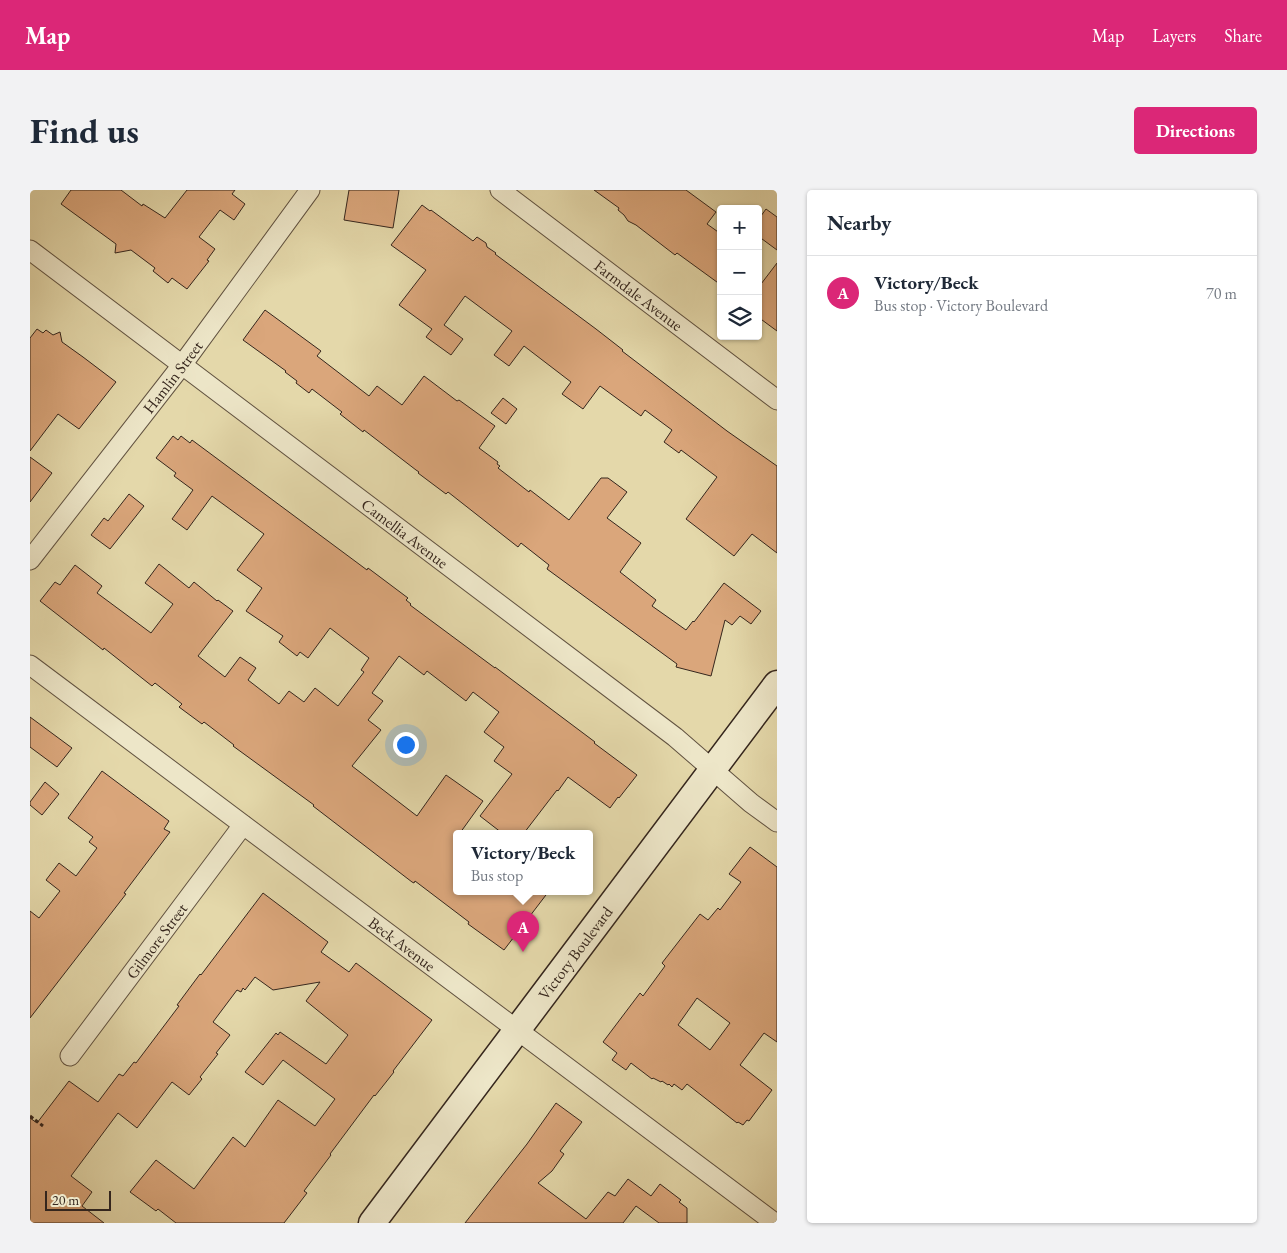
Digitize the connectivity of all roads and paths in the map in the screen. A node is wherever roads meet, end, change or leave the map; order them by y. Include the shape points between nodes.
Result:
1 (310, 190) edge
2 (500, 190) edge
3 (30, 250) edge
4 (182, 364) junction
5 (777, 400) edge
6 (30, 560) edge
7 (30, 665) edge
8 (777, 684) edge
9 (713, 770) junction
10 (777, 822) edge
11 (243, 826) junction
12 (516, 1030) junction
13 (70, 1056) dead end
14 (30, 1116) edge
15 (43, 1126) dead end
16 (372, 1223) edge
17 (775, 1223) edge

1 - 4 street, Hamlin Street
2 - 5 street, Farmdale Avenue
3 - 4 street, Camellia Avenue
4 - 6 street, Hamlin Street
4 - 9 street, Camellia Avenue via 675,737
7 - 11 street, Beck Avenue
8 - 9 main road, Victory Boulevard
9 - 10 street, Camellia Avenue
9 - 12 main road, Victory Boulevard
11 - 12 street, Beck Avenue
11 - 13 street, Gilmore Street
12 - 16 main road, Victory Boulevard
12 - 17 street, Beck Avenue
14 - 15 path

